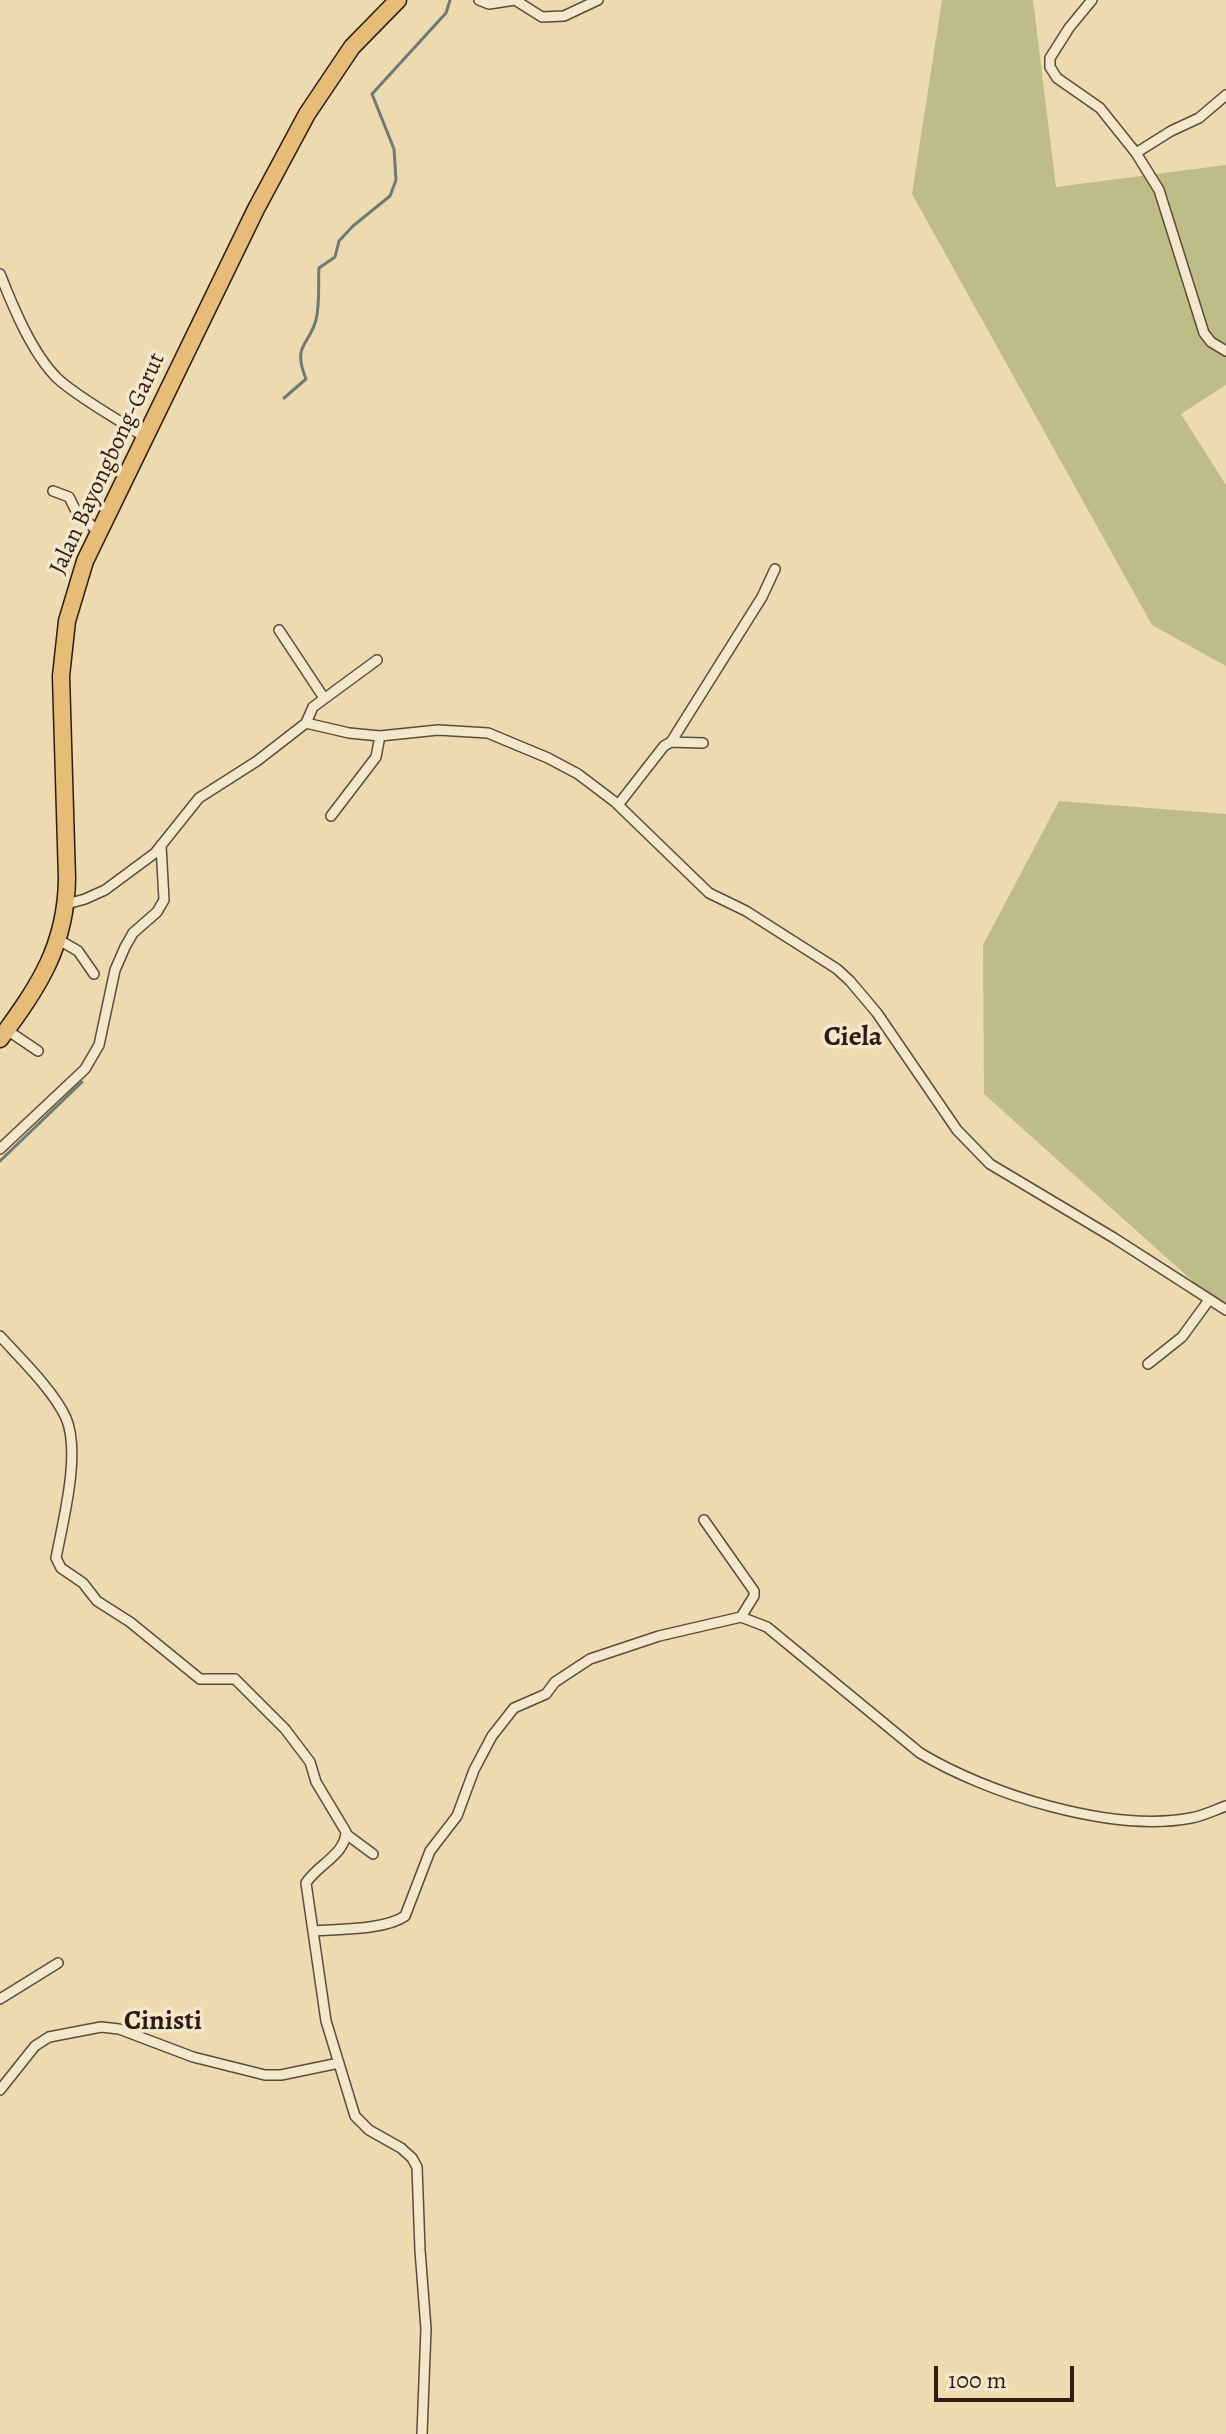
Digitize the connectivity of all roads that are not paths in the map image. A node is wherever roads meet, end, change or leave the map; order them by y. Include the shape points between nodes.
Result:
1 (398, 0) edge
2 (479, 0) edge
3 (598, 0) edge
4 (1092, 0) edge
5 (1226, 95) edge
6 (1136, 153) junction
7 (0, 274) edge
8 (1226, 351) edge
9 (145, 438) junction
10 (53, 491) dead end
11 (98, 532) junction
12 (775, 569) dead end
13 (279, 630) dead end
14 (377, 660) dead end
15 (324, 698) junction
16 (306, 723) junction
17 (380, 736) junction
18 (671, 742) junction
19 (703, 743) dead end
20 (618, 805) junction
21 (331, 816) dead end
22 (158, 849) junction
23 (67, 904) junction
24 (59, 940) junction
25 (94, 974) dead end
26 (4, 1035) edge
27 (38, 1051) dead end
28 (0, 1149) edge
29 (1209, 1300) junction
30 (1226, 1310) edge
31 (0, 1336) edge
32 (1148, 1364) dead end
33 (704, 1520) dead end
34 (741, 1617) junction
35 (1226, 1806) edge
36 (346, 1834) junction
37 (373, 1854) dead end
38 (314, 1931) junction
39 (58, 1963) dead end
40 (0, 1999) edge
41 (339, 2063) junction
42 (0, 2090) edge
43 (422, 2434) edge

1 - 9 main road, Jalan Bayongbong-Garut via 352,47 307,114
2 - 3 street via 515,0 542,17 564,16
4 - 6 street via 1050,58 1050,67 1057,78 1096,104
5 - 6 street
6 - 8 street via 1162,197 1204,333
7 - 9 street via 19,321 51,371
9 - 11 main road, Jalan Bayongbong-Garut
10 - 11 street via 69,497
11 - 23 main road, Jalan Bayongbong-Garut via 67,621 62,665
12 - 18 street
13 - 15 street
14 - 15 street
15 - 16 street via 310,710
16 - 17 street
16 - 22 street via 199,798
17 - 20 street via 488,733 578,774
17 - 21 street via 376,757
18 - 19 street
18 - 20 street via 656,753
20 - 29 street via 709,893 746,911 850,981 951,1122 990,1164
22 - 23 street via 105,890
22 - 28 street via 164,900 125,947 99,1045 85,1069
23 - 24 main road, Jalan Bayongbong-Garut
24 - 25 street via 77,949
24 - 26 main road, Jalan Bayongbong-Garut
26 - 27 street
29 - 30 street
29 - 32 street via 1182,1337
31 - 36 street via 67,1421 72,1453 58,1564 97,1601 200,1679 230,1677 240,1682 305,1754
33 - 34 street via 754,1591
34 - 35 street via 767,1627 935,1763 1030,1803 1136,1822 1191,1818
34 - 38 street via 590,1659 546,1694 514,1708 474,1770 457,1816 430,1851 405,1916
36 - 37 street
36 - 38 street via 306,1883
38 - 41 street via 326,2021
39 - 40 street
41 - 42 street via 265,2075 101,2027 49,2037 35,2046
41 - 43 street via 362,2126 401,2148 417,2167 426,2329

